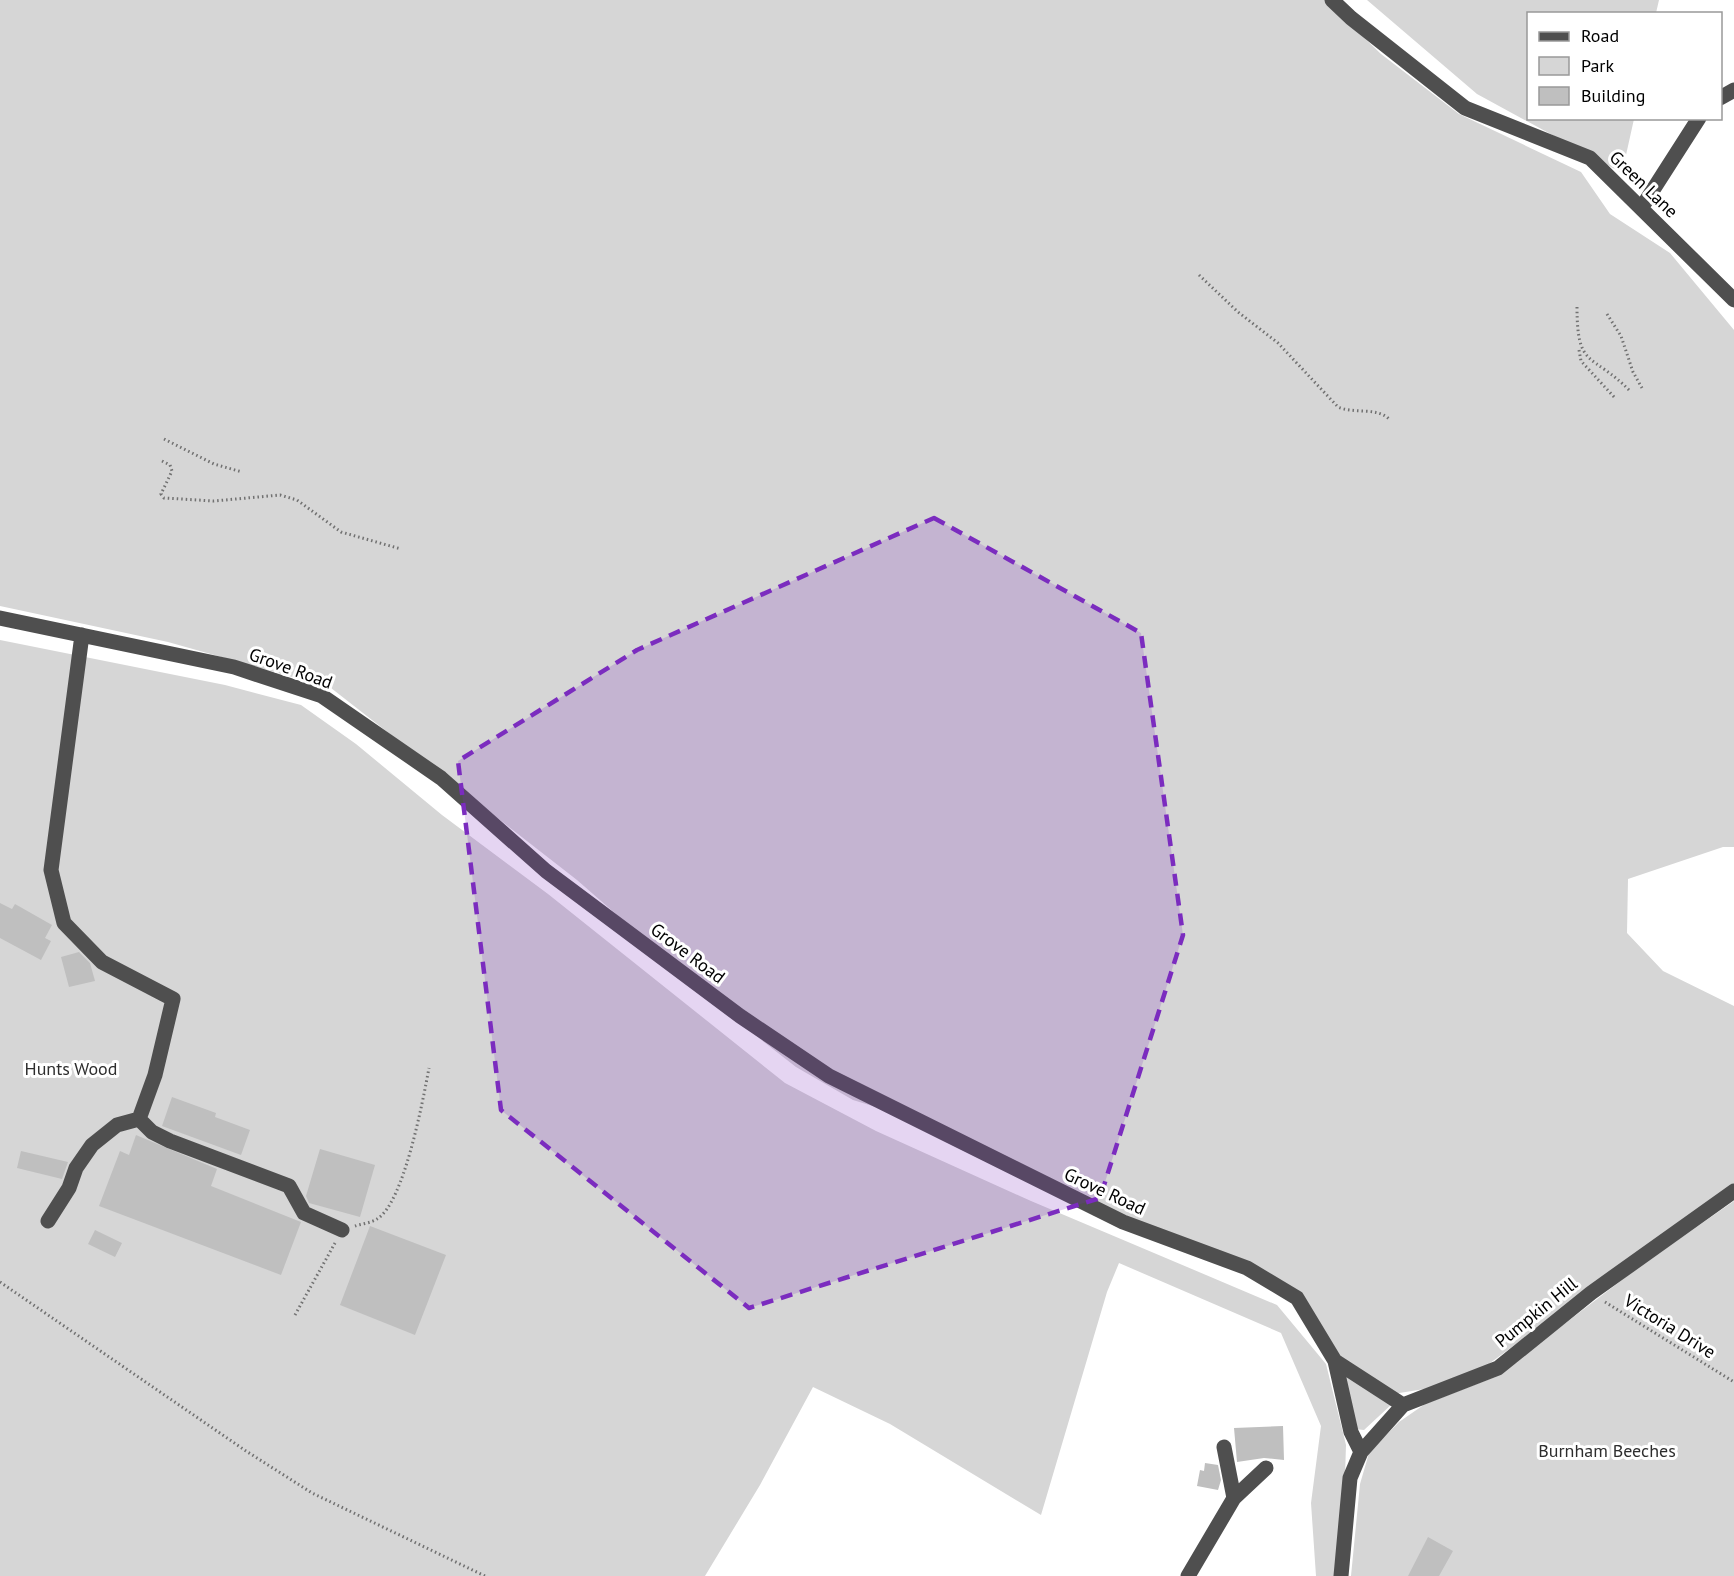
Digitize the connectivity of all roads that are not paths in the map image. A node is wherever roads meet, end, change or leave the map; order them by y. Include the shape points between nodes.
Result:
1 (1332, 0) edge
2 (1698, 120) edge
3 (1642, 207) junction
4 (1734, 300) edge
5 (0, 618) edge
6 (82, 635) junction
7 (139, 1119) junction
8 (1734, 1191) edge
9 (48, 1221) dead end
10 (342, 1230) road end
11 (1335, 1361) junction
12 (1403, 1405) junction
13 (1224, 1447) dead end
14 (1361, 1452) junction
15 (1266, 1468) dead end
16 (1234, 1498) junction
17 (1188, 1576) edge
18 (1341, 1576) edge

1 - 3 street, Green Lane via 1465,108 1590,158
2 - 3 street
3 - 4 street, Green Lane
5 - 6 street, Grove Road
6 - 7 street via 51,870 64,923 102,962 173,999 155,1075
6 - 11 street, Grove Road via 234,667 322,696 441,778 546,871 740,1016 829,1076 1124,1222 1247,1268 1297,1298
7 - 9 street via 117,1125 92,1144
7 - 10 street via 152,1132 170,1141 289,1186 304,1213
8 - 12 street, Pumpkin Hill via 1591,1293 1498,1368
11 - 12 street, Grove Road
11 - 14 street, Grove Road via 1351,1432
12 - 14 street, Pumpkin Hill
13 - 16 street
14 - 18 street, Pumpkin Hill via 1350,1478
15 - 16 street
16 - 17 street

